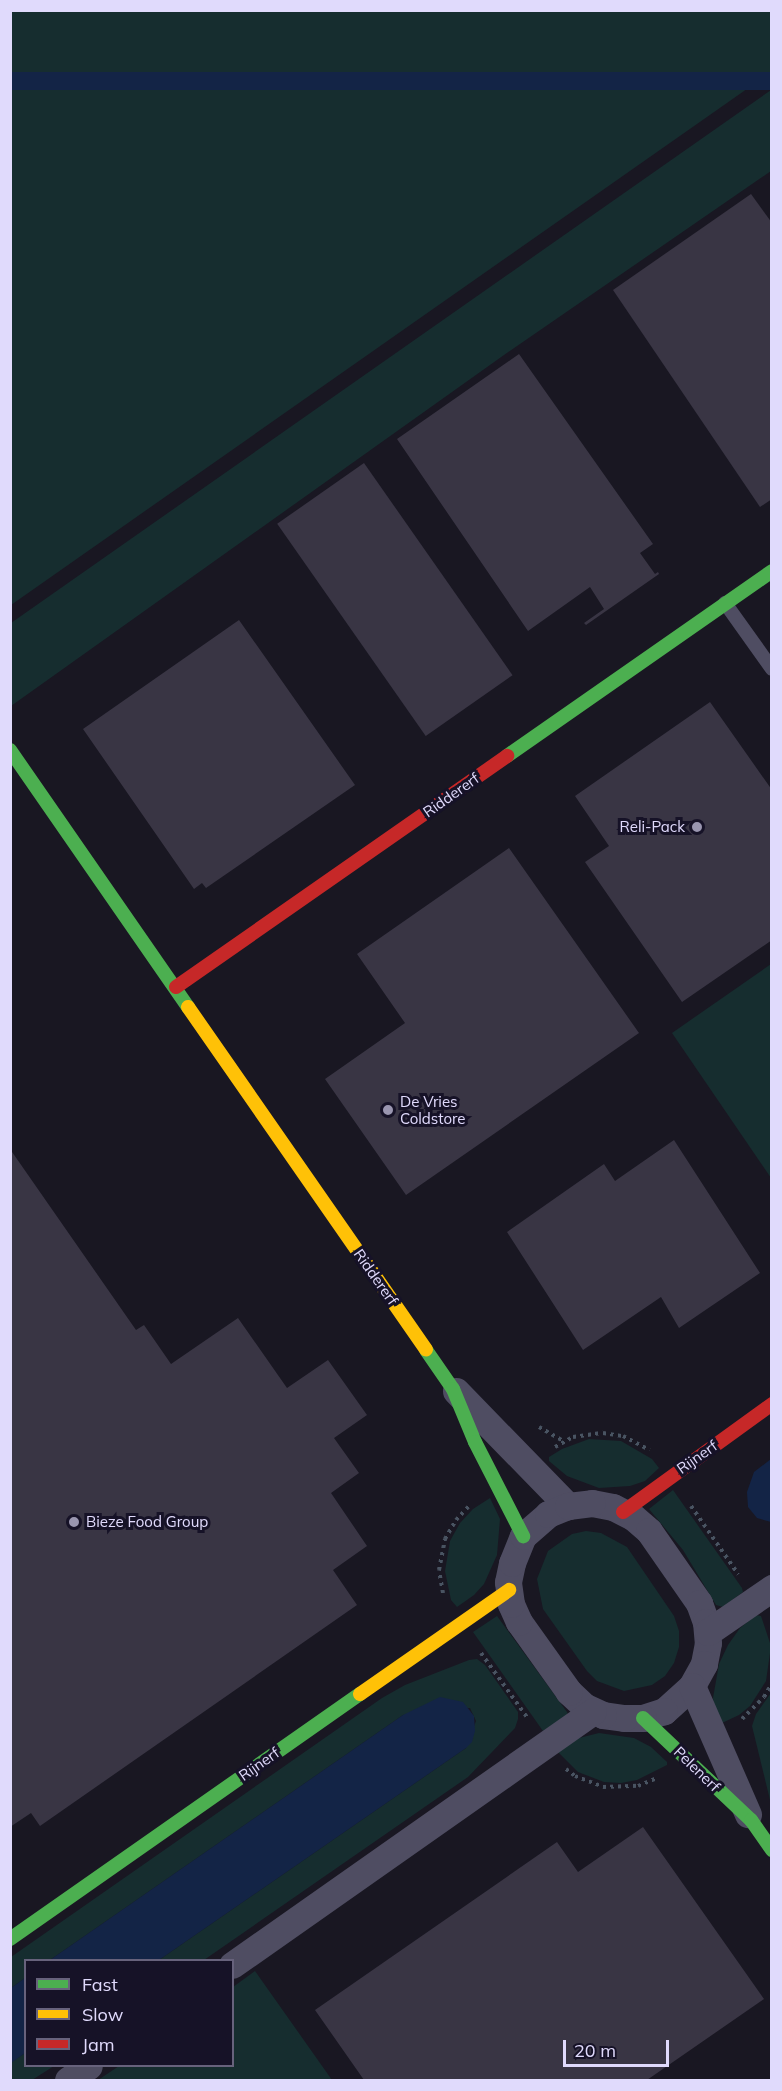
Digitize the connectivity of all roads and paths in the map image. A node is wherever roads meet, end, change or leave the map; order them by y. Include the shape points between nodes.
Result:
1 (771, 571) edge
2 (726, 603) junction
3 (771, 669) edge
4 (10, 750) edge
5 (176, 987) junction
6 (453, 1389) junction
7 (771, 1404) edge
8 (568, 1506) junction
9 (623, 1512) junction
10 (523, 1536) junction
11 (771, 1588) edge
12 (509, 1590) junction
13 (708, 1632) junction
14 (692, 1686) junction
15 (593, 1711) junction
16 (643, 1718) junction
17 (751, 1820) junction
18 (771, 1850) edge
19 (10, 1939) edge
20 (234, 1964) edge
21 (88, 2067) edge
22 (68, 2080) edge

1 - 2 street, Riddererf
2 - 3 lane
2 - 5 street, Riddererf
4 - 5 street, Riddererf
5 - 6 street, Riddererf
6 - 8 street, Riddererf
6 - 10 street, Riddererf
7 - 9 street, Rijnerf
8 - 9 street via 592,1503
8 - 10 street via 548,1514
9 - 13 street via 649,1531 699,1603
10 - 12 street via 512,1563
11 - 13 street
12 - 15 street via 519,1622 569,1692
12 - 19 street, Rijnerf
13 - 14 street via 704,1664
14 - 16 street via 664,1711
14 - 17 street, Pelenerf
15 - 16 street via 624,1719
15 - 20 street
16 - 17 street, Pelenerf
17 - 18 street, Pelenerf
21 - 22 street

